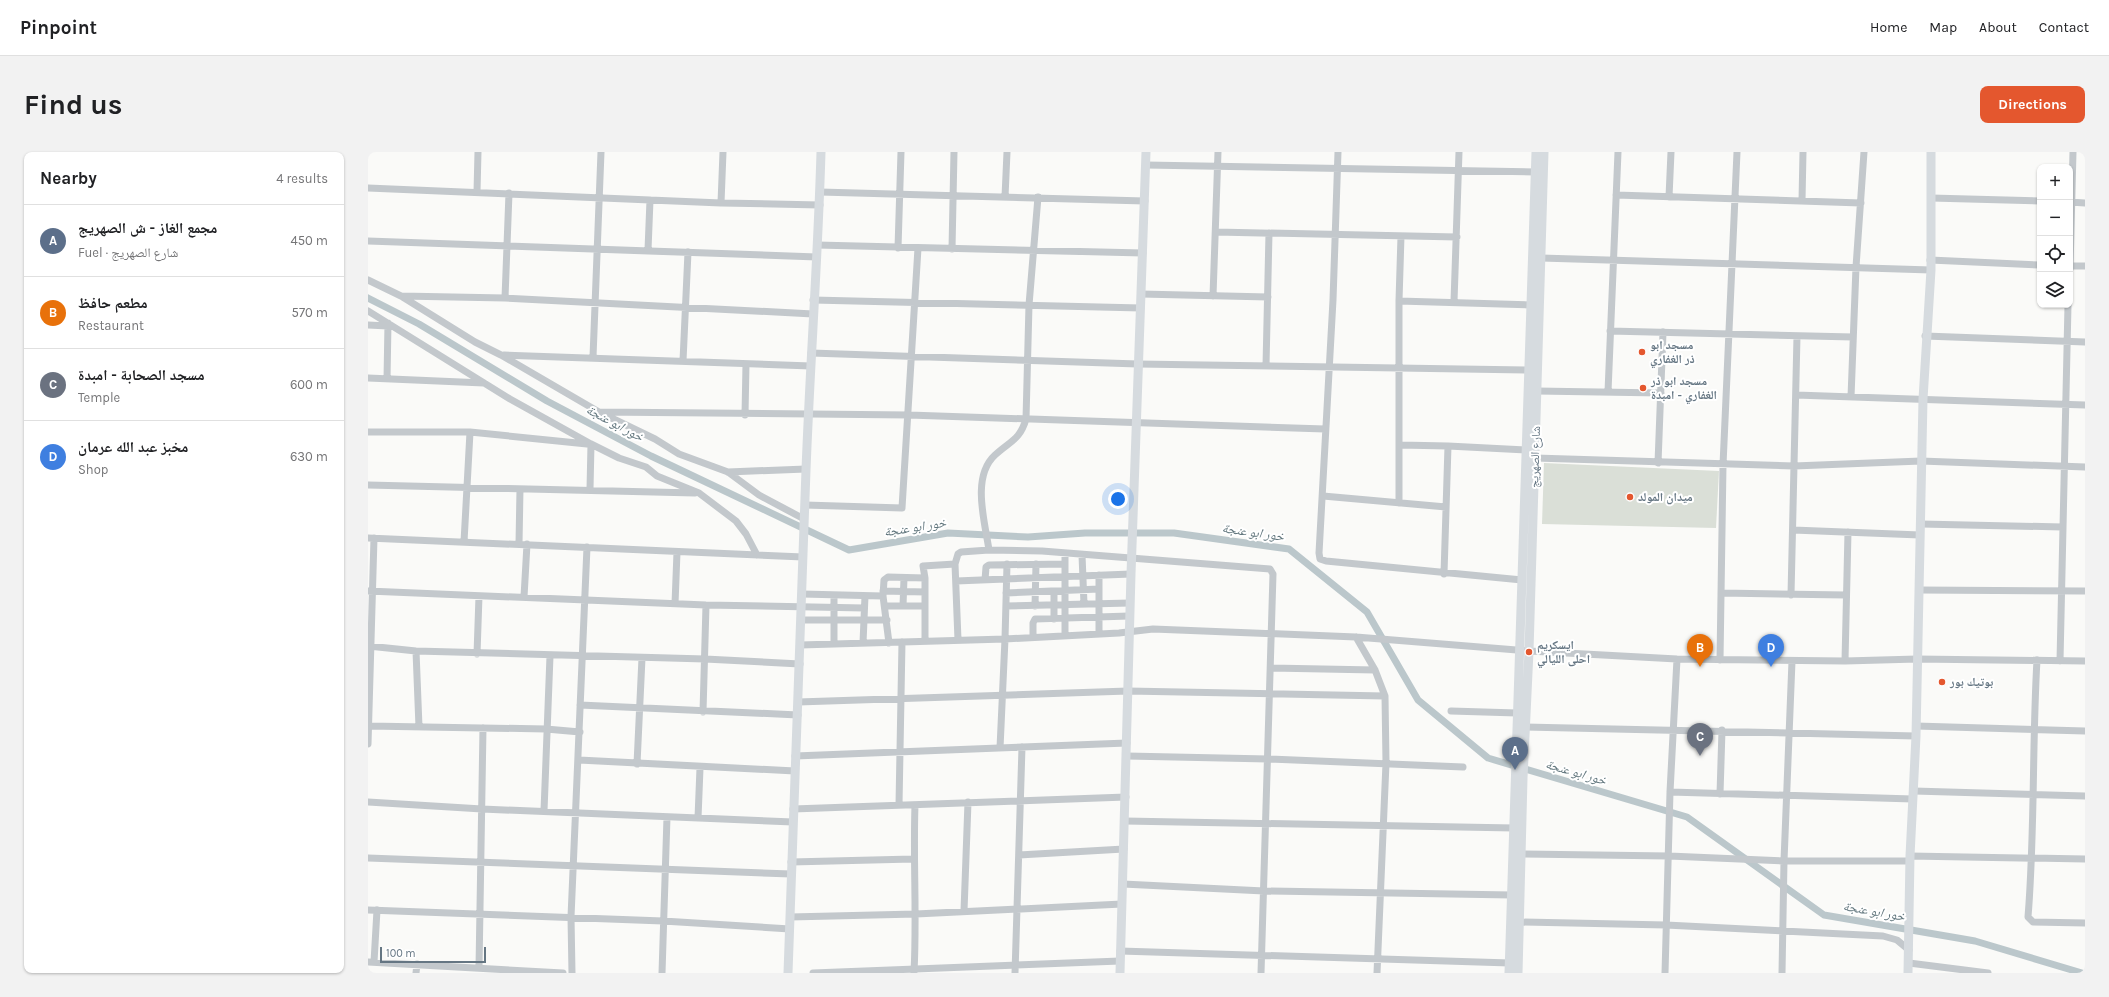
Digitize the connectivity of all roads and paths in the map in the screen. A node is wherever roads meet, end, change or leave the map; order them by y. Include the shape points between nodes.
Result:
1 (478, 152) edge
2 (601, 152) edge
3 (723, 152) edge
4 (821, 152) edge
5 (901, 152) edge
6 (954, 152) edge
7 (1007, 152) edge
8 (1146, 152) edge
9 (1218, 152) edge
10 (1338, 152) edge
11 (1459, 152) edge
12 (1536, 152) edge
13 (1544, 152) edge
14 (1618, 152) edge
15 (1671, 152) edge
16 (1737, 152) edge
17 (1803, 152) edge
18 (1864, 152) edge
19 (1931, 152) edge
20 (2073, 152) edge
21 (1146, 166) junction
22 (1217, 166) junction
23 (1338, 168) junction
24 (1458, 170) junction
25 (1535, 172) junction
26 (368, 188) edge
27 (477, 192) junction
28 (820, 192) junction
29 (509, 193) junction
30 (900, 193) junction
31 (954, 194) junction
32 (1616, 195) junction
33 (1005, 196) junction
34 (599, 197) junction
35 (1038, 197) junction
36 (1669, 197) junction
37 (1931, 198) junction
38 (1736, 199) junction
39 (650, 200) junction
40 (1145, 200) junction
41 (2071, 200) edge
42 (1802, 201) junction
43 (2037, 201) edge
44 (2073, 202) edge
45 (2085, 202) edge
46 (721, 203) junction
47 (1861, 203) junction
48 (820, 205) junction
49 (1216, 232) junction
50 (1269, 233) junction
51 (1334, 234) junction
52 (1401, 236) junction
53 (1457, 237) junction
54 (368, 241) edge
55 (817, 245) junction
56 (506, 246) junction
57 (898, 248) junction
58 (918, 248) junction
59 (598, 249) junction
60 (952, 249) junction
61 (648, 250) junction
62 (1035, 251) junction
63 (688, 252) junction
64 (1143, 253) junction
65 (816, 257) junction
66 (1541, 258) junction
67 (1614, 260) junction
68 (1930, 260) junction
69 (1733, 263) junction
70 (2037, 264) edge
71 (2073, 266) edge
72 (2085, 266) edge
73 (1856, 267) junction
74 (1931, 270) junction
75 (368, 280) edge
76 (1141, 294) junction
77 (401, 296) junction
78 (1213, 296) junction
79 (1268, 297) junction
80 (505, 298) junction
81 (813, 300) junction
82 (1399, 301) junction
83 (1454, 302) junction
84 (596, 303) junction
85 (914, 303) junction
86 (1029, 305) junction
87 (1531, 305) junction
88 (686, 306) junction
89 (1140, 308) junction
90 (2068, 308) edge
91 (368, 311) edge
92 (813, 314) junction
93 (388, 324) junction
94 (368, 325) edge
95 (1610, 331) junction
96 (1663, 332) junction
97 (1729, 333) junction
98 (1797, 336) junction
99 (1925, 336) junction
100 (1853, 337) junction
101 (2066, 341) junction
102 (2085, 342) edge
103 (811, 353) junction
104 (501, 355) junction
105 (912, 355) junction
106 (593, 357) junction
107 (1027, 360) junction
108 (683, 361) junction
109 (746, 364) junction
110 (1138, 364) junction
111 (811, 366) junction
112 (1266, 366) junction
113 (1330, 367) junction
114 (1399, 368) junction
115 (1529, 370) junction
116 (368, 378) edge
117 (387, 379) junction
118 (485, 383) junction
119 (1537, 391) junction
120 (1608, 392) junction
121 (1661, 393) junction
122 (1796, 395) junction
123 (1851, 397) junction
124 (1923, 399) junction
125 (2066, 405) junction
126 (2085, 405) edge
127 (599, 412) junction
128 (745, 415) junction
129 (809, 415) junction
130 (909, 415) junction
131 (1026, 419) junction
132 (1136, 424) junction
133 (1326, 429) junction
134 (368, 432) edge
135 (470, 432) junction
136 (591, 444) junction
137 (1400, 445) junction
138 (1448, 446) junction
139 (1527, 450) junction
140 (1535, 458) junction
141 (1921, 461) junction
142 (1658, 463) junction
143 (1723, 465) junction
144 (1794, 466) junction
145 (2064, 466) junction
146 (2085, 466) edge
147 (806, 469) junction
148 (728, 472) junction
149 (368, 485) edge
150 (466, 488) junction
151 (520, 489) junction
152 (590, 489) junction
153 (699, 493) junction
154 (1322, 496) junction
155 (1399, 503) junction
156 (805, 505) junction
157 (1446, 507) junction
158 (804, 523) junction
159 (1921, 524) junction
160 (2062, 527) junction
161 (1793, 530) junction
162 (1848, 532) junction
163 (1920, 536) junction
164 (371, 538) edge
165 (464, 542) junction
166 (519, 544) junction
167 (527, 544) junction
168 (587, 547) junction
169 (989, 550) junction
170 (1027, 550) junction
171 (677, 552) junction
172 (1065, 553) junction
173 (1082, 554) junction
174 (757, 555) junction
175 (803, 557) junction
176 (1131, 559) junction
177 (956, 564) junction
178 (1007, 564) junction
179 (1026, 564) junction
180 (1036, 564) junction
181 (1065, 564) junction
182 (1131, 574) junction
183 (1444, 574) junction
184 (1099, 575) junction
185 (1084, 576) junction
186 (1036, 577) junction
187 (1065, 577) junction
188 (904, 578) junction
189 (925, 578) junction
190 (1006, 579) junction
191 (985, 580) junction
192 (1522, 580) junction
193 (956, 581) junction
194 (1100, 589) junction
195 (1084, 590) junction
196 (1919, 590) junction
197 (370, 591) edge
198 (1065, 591) junction
199 (2085, 591) edge
200 (903, 592) junction
201 (925, 592) junction
202 (1036, 592) junction
203 (1054, 592) junction
204 (2061, 592) junction
205 (1006, 593) junction
206 (1720, 593) junction
207 (802, 594) junction
208 (883, 594) junction
209 (1791, 594) junction
210 (834, 595) junction
211 (1846, 595) junction
212 (479, 596) junction
213 (864, 596) junction
214 (524, 597) junction
215 (584, 599) junction
216 (1100, 603) junction
217 (1130, 603) junction
218 (675, 604) junction
219 (1084, 604) junction
220 (706, 605) junction
221 (1054, 605) junction
222 (1065, 605) junction
223 (885, 606) junction
224 (903, 606) junction
225 (925, 606) junction
226 (1006, 606) junction
227 (1039, 606) junction
228 (801, 608) junction
229 (834, 608) junction
230 (864, 608) junction
231 (1129, 616) junction
232 (1099, 617) junction
233 (1065, 618) junction
234 (1042, 619) junction
235 (1054, 619) junction
236 (801, 620) junction
237 (864, 620) junction
238 (887, 620) junction
239 (834, 621) junction
240 (1129, 632) junction
241 (1099, 633) junction
242 (1271, 633) junction
243 (1065, 635) junction
244 (1033, 637) junction
245 (1356, 637) junction
246 (1006, 639) junction
247 (958, 640) junction
248 (925, 641) junction
249 (902, 642) junction
250 (864, 643) junction
251 (889, 643) junction
252 (834, 644) junction
253 (800, 645) junction
254 (370, 646) edge
255 (1524, 650) junction
256 (416, 651) junction
257 (476, 654) junction
258 (550, 656) junction
259 (581, 656) junction
260 (642, 658) junction
261 (704, 659) junction
262 (1677, 659) junction
263 (1918, 659) junction
264 (1720, 660) junction
265 (2037, 660) junction
266 (1792, 661) junction
267 (1845, 661) junction
268 (2060, 661) junction
269 (2085, 661) edge
270 (800, 664) junction
271 (1271, 668) junction
272 (1375, 670) junction
273 (1128, 691) junction
274 (1270, 694) junction
275 (1003, 695) junction
276 (1385, 696) junction
277 (901, 698) junction
278 (798, 702) junction
279 (369, 703) edge
280 (580, 705) junction
281 (640, 709) junction
282 (1451, 711) dead end
283 (703, 712) junction
284 (1517, 713) junction
285 (798, 715) junction
286 (369, 726) junction
287 (418, 727) junction
288 (1525, 727) junction
289 (484, 728) junction
290 (546, 729) junction
291 (1674, 729) junction
292 (1722, 730) junction
293 (2033, 730) junction
294 (1916, 731) junction
295 (2085, 731) edge
296 (580, 732) junction
297 (1790, 732) junction
298 (1127, 743) junction
299 (368, 744) edge
300 (1022, 747) junction
301 (1000, 748) junction
302 (900, 753) junction
303 (795, 756) junction
304 (1127, 756) junction
305 (1268, 759) junction
306 (579, 760) junction
307 (1520, 762) junction
308 (1386, 763) junction
309 (637, 764) junction
310 (1464, 767) dead end
311 (700, 768) junction
312 (795, 771) junction
313 (1519, 777) junction
314 (1670, 792) junction
315 (1720, 794) junction
316 (2032, 794) junction
317 (1913, 795) junction
318 (1787, 796) junction
319 (2085, 796) edge
320 (1126, 797) junction
321 (1020, 800) junction
322 (368, 802) edge
323 (968, 802) junction
324 (899, 805) junction
325 (915, 805) junction
326 (482, 809) junction
327 (793, 809) junction
328 (544, 811) junction
329 (576, 812) junction
330 (668, 817) junction
331 (698, 818) junction
332 (1125, 821) junction
333 (793, 822) junction
334 (1266, 824) junction
335 (1383, 827) junction
336 (1514, 828) junction
337 (1124, 849) junction
338 (1521, 854) junction
339 (1019, 855) junction
340 (1669, 856) junction
341 (368, 858) edge
342 (2031, 858) junction
343 (913, 859) junction
344 (1910, 859) junction
345 (2085, 859) edge
346 (1784, 861) junction
347 (481, 862) junction
348 (791, 862) junction
349 (574, 866) junction
350 (666, 870) junction
351 (791, 874) junction
352 (1123, 884) junction
353 (1264, 890) junction
354 (1381, 893) junction
355 (1512, 895) junction
356 (1122, 904) junction
357 (1017, 908) junction
358 (368, 910) edge
359 (377, 910) junction
360 (964, 911) junction
361 (480, 913) junction
362 (916, 914) junction
363 (571, 917) junction
364 (790, 917) junction
365 (663, 921) junction
366 (1519, 922) junction
367 (2085, 923) edge
368 (1666, 925) junction
369 (790, 928) junction
370 (1782, 931) junction
371 (1909, 948) junction
372 (1120, 951) junction
373 (1262, 956) junction
374 (1378, 959) junction
375 (1120, 961) junction
376 (371, 962) edge
377 (1510, 963) junction
378 (1909, 963) junction
379 (417, 964) junction
380 (1015, 965) junction
381 (479, 968) junction
382 (914, 971) edge
383 (416, 973) edge
384 (563, 973) edge
385 (572, 973) edge
386 (662, 973) edge
387 (788, 973) edge
388 (813, 973) edge
389 (1015, 973) edge
390 (1120, 973) edge
391 (1261, 973) edge
392 (1377, 973) edge
393 (1510, 973) edge
394 (1518, 973) edge
395 (1665, 973) edge
396 (1782, 973) edge
397 (1908, 973) edge
398 (1988, 973) edge

1 - 27 street
2 - 34 street
3 - 46 street
4 - 28 street
5 - 30 street
6 - 31 street
7 - 33 street
8 - 21 street
9 - 22 street
10 - 23 street
11 - 24 street
12 - 25 street, شارع الصهريج
13 - 66 street, شارع الصهريج
14 - 32 street
15 - 36 street
16 - 38 street
17 - 42 street
18 - 47 street
19 - 37 street
20 - 41 street
21 - 22 street
21 - 40 street
22 - 23 street
22 - 49 street
23 - 24 street
23 - 51 street
24 - 25 street
24 - 53 street
25 - 87 street, شارع الصهريج
26 - 27 street
27 - 29 street
28 - 30 street
28 - 48 street
29 - 34 street
29 - 56 street
30 - 31 street
30 - 57 street
31 - 33 street
31 - 60 street
32 - 36 street
32 - 67 street
33 - 35 street
34 - 39 street
34 - 59 street
35 - 40 street
35 - 62 street
36 - 38 street
37 - 43 street
37 - 68 street
38 - 42 street
38 - 69 street
39 - 46 street
39 - 61 street
40 - 64 street
42 - 47 street
44 - 45 street
46 - 48 street
47 - 73 street
48 - 55 street
49 - 50 street
49 - 78 street
50 - 51 street
50 - 79 street
51 - 52 street
51 - 113 street
52 - 53 street
52 - 82 street
53 - 83 street
54 - 56 street
55 - 57 street
55 - 65 street
56 - 59 street
56 - 80 street
57 - 58 street
58 - 60 street
58 - 85 street
59 - 61 street
59 - 84 street
60 - 62 street
61 - 63 street
62 - 64 street
62 - 86 street
63 - 65 street
63 - 88 street
64 - 76 street
65 - 81 street
66 - 67 street
66 - 119 street, شارع الصهريج
67 - 69 street
67 - 95 street
68 - 70 street
68 - 74 street
69 - 73 street
69 - 97 street
71 - 72 street
73 - 74 street
73 - 100 street
74 - 99 street
75 - 77 street
76 - 78 street
76 - 89 street
77 - 80 street
77 - 104 street
78 - 79 street
79 - 112 street
80 - 84 street
81 - 85 street
81 - 92 street
82 - 83 street
82 - 114 street
83 - 87 street
84 - 88 street
84 - 106 street
85 - 86 street
85 - 105 street
86 - 89 street
86 - 107 street
87 - 115 street, شارع الصهريج
88 - 92 street
88 - 108 street
89 - 110 street
90 - 101 street
91 - 93 street
92 - 103 street
93 - 94 street
93 - 117 street
93 - 118 street
95 - 96 street
95 - 120 street
96 - 97 street
96 - 121 street
97 - 98 street
97 - 143 street
98 - 100 street
98 - 122 street
99 - 101 street
99 - 124 street
100 - 123 street
101 - 102 street
101 - 125 street
103 - 105 street
103 - 111 street
104 - 106 street
104 - 127 street
105 - 107 street
105 - 130 street
106 - 108 street
107 - 110 street
107 - 131 street
108 - 109 street
109 - 111 street
109 - 128 street
110 - 112 street
110 - 132 street
111 - 129 street
112 - 113 street
113 - 114 street
113 - 133 street
114 - 115 street
114 - 137 street
115 - 139 street, شارع الصهريج
116 - 117 street
117 - 118 street
118 - 136 street
119 - 120 street
119 - 140 street, شارع الصهريج
120 - 121 street
121 - 142 street
122 - 123 street
122 - 144 street
123 - 124 street
124 - 125 street
124 - 141 street
125 - 126 street
125 - 145 street
127 - 128 street
127 - 148 street via 655,438 679,454
128 - 129 street
129 - 130 street
129 - 147 street
130 - 131 street
130 - 156 street via 902,508
131 - 132 street
131 - 169 street via 1020,435 988,462 984,471 982,495
132 - 133 street
132 - 176 street
133 - 154 street
134 - 135 street
135 - 136 street
135 - 150 street
136 - 152 street
136 - 153 street
137 - 138 street
137 - 155 street
138 - 139 street
138 - 157 street
139 - 192 street, شارع الصهريج
140 - 142 street
140 - 255 street, شارع الصهريج
141 - 144 street
141 - 145 street
141 - 159 street
142 - 143 street
143 - 144 street
143 - 206 street
144 - 161 street
145 - 146 street
145 - 160 street
147 - 148 street
147 - 156 street
148 - 158 street
149 - 150 street
150 - 151 street
150 - 165 street
151 - 152 street
151 - 166 street
152 - 153 street
153 - 174 street via 736,521
154 - 155 street
154 - 183 street via 1320,559
155 - 157 street
156 - 158 street
157 - 183 street
158 - 175 street
159 - 160 street
159 - 163 street
160 - 204 street
161 - 162 street
161 - 209 street
162 - 163 street
162 - 211 street
163 - 196 street
164 - 165 street
164 - 197 street
165 - 166 street
166 - 167 street
167 - 168 street
167 - 214 street
168 - 171 street
168 - 215 street
169 - 170 street
169 - 177 street via 961,552
170 - 172 street
170 - 179 street
171 - 174 street
171 - 218 street
172 - 173 street
172 - 181 street
173 - 176 street
173 - 185 street
174 - 175 street
175 - 207 street
176 - 182 street
176 - 242 street via 1270,569 1273,574
177 - 189 street via 923,566
177 - 193 street
178 - 179 street
178 - 190 street
178 - 191 street via 987,566
179 - 180 street
180 - 181 street
180 - 186 street
181 - 187 street
182 - 184 street
182 - 217 street
183 - 192 street
184 - 185 street
184 - 194 street
185 - 187 street
185 - 195 street
186 - 187 street
186 - 190 street
186 - 202 street
187 - 198 street
188 - 189 street
188 - 200 street
188 - 208 street via 886,578 883,582
189 - 201 street
190 - 191 street
190 - 205 street
191 - 193 street
192 - 255 street, شارع الصهريج
193 - 247 street
194 - 195 street
194 - 216 street
195 - 198 street
195 - 219 street
196 - 204 street
196 - 263 street
197 - 212 street
197 - 254 street
198 - 203 street
198 - 222 street
199 - 204 street
200 - 201 street
200 - 208 street
200 - 224 street
201 - 225 street
202 - 203 street
202 - 205 street
202 - 227 street
203 - 221 street
204 - 268 street
205 - 226 street
206 - 209 street
206 - 264 street
207 - 210 street
207 - 228 street
208 - 213 street
208 - 223 street
209 - 211 street
210 - 213 street
210 - 229 street
211 - 267 street
212 - 214 street
212 - 257 street
213 - 230 street
214 - 215 street
215 - 218 street
215 - 259 street
216 - 217 street
216 - 219 street
216 - 232 street
217 - 231 street
218 - 220 street
219 - 222 street
220 - 228 street
220 - 261 street
221 - 222 street
221 - 227 street
221 - 235 street
222 - 233 street
223 - 224 street
223 - 238 street
224 - 225 street
225 - 248 street
226 - 227 street
226 - 246 street
227 - 234 street
228 - 229 street
228 - 236 street
229 - 230 street
229 - 239 street
230 - 237 street
231 - 232 street
231 - 240 street
232 - 233 street
232 - 241 street
233 - 235 street
233 - 243 street
234 - 235 street
234 - 244 street via 1033,621
236 - 239 street
236 - 253 street
237 - 238 street
237 - 239 street
237 - 250 street
238 - 251 street
239 - 252 street
240 - 241 street
240 - 242 street via 1153,629
240 - 273 street
241 - 243 street
242 - 245 street
242 - 271 street
243 - 244 street
244 - 246 street
245 - 255 street
245 - 272 street
246 - 247 street
246 - 275 street
247 - 248 street
248 - 249 street
249 - 251 street
249 - 277 street
250 - 251 street
250 - 252 street
252 - 253 street
253 - 270 street
254 - 256 street
254 - 279 street
255 - 262 street
255 - 284 street, شارع الصهريج
255 - 288 street, شارع الصهريج
256 - 257 street
256 - 287 street
257 - 258 street
258 - 259 street
258 - 290 street
259 - 260 street
259 - 280 street
260 - 261 street
260 - 281 street
261 - 270 street
261 - 283 street
262 - 264 street
262 - 291 street
263 - 265 street
263 - 267 street
263 - 294 street
264 - 266 street
265 - 268 street
265 - 293 street
266 - 267 street
266 - 297 street
268 - 269 street
270 - 278 street
271 - 272 street
271 - 274 street
272 - 276 street
273 - 274 street
273 - 275 street
273 - 298 street
274 - 276 street
274 - 305 street
275 - 277 street
275 - 301 street
276 - 308 street
277 - 278 street
277 - 302 street
278 - 285 street
279 - 286 street
280 - 281 street
280 - 296 street
281 - 283 street
281 - 309 street
282 - 284 street
283 - 285 street
284 - 307 street, شارع الصهريج
285 - 303 street
286 - 287 street
286 - 299 street
287 - 289 street
288 - 291 street
288 - 307 street, شارع الصهريج
289 - 290 street
289 - 326 street
290 - 296 street
290 - 328 street
291 - 292 street
291 - 314 street
292 - 297 street
292 - 315 street
293 - 294 street
293 - 295 street
293 - 316 street
294 - 297 street
294 - 317 street
296 - 306 street
297 - 318 street
298 - 300 street
298 - 304 street
300 - 301 street
300 - 321 street
301 - 302 street
302 - 303 street
302 - 324 street
303 - 312 street
304 - 305 street
304 - 320 street
305 - 308 street
305 - 334 street
306 - 309 street
306 - 329 street
307 - 313 street
308 - 310 street
308 - 335 street
309 - 311 street
311 - 312 street
311 - 331 street
312 - 327 street
313 - 336 street
313 - 338 street
314 - 315 street
314 - 340 street
315 - 318 street
316 - 317 street
316 - 319 street
316 - 342 street
317 - 318 street
317 - 344 street
318 - 346 street
320 - 321 street
320 - 332 street
321 - 323 street
321 - 339 street
322 - 326 street
323 - 325 street
323 - 360 street
324 - 325 street
324 - 327 street
325 - 343 street
326 - 328 street
326 - 347 street
327 - 333 street
328 - 329 street
329 - 330 street
329 - 349 street
330 - 331 street
330 - 350 street
331 - 333 street
332 - 334 street
332 - 337 street
333 - 348 street
334 - 335 street
334 - 353 street
335 - 336 street
335 - 354 street
336 - 355 street
337 - 339 street
337 - 352 street
338 - 340 street
338 - 366 street
339 - 357 street
340 - 346 street
340 - 368 street
341 - 347 street
342 - 344 street
342 - 345 street
342 - 367 street via 2028,917 2030,920 2048,923
343 - 348 street
343 - 362 street
344 - 346 street
344 - 371 street
346 - 370 street
347 - 349 street
347 - 361 street
348 - 351 street
349 - 350 street
349 - 363 street
350 - 351 street
350 - 365 street
351 - 364 street
352 - 353 street
352 - 356 street
353 - 354 street
353 - 373 street
354 - 355 street
354 - 374 street
355 - 377 street
356 - 357 street
356 - 372 street
357 - 360 street
357 - 380 street
358 - 359 street
359 - 361 street
359 - 376 street
360 - 362 street
361 - 363 street
361 - 381 street
362 - 364 street
362 - 382 street
363 - 365 street
363 - 385 street
364 - 369 street
365 - 369 street
365 - 386 street
366 - 368 street
366 - 394 street
368 - 370 street
368 - 395 street
369 - 387 street
370 - 371 street via 1883,936 1897,940
370 - 396 street
371 - 378 street
372 - 373 street
372 - 375 street
373 - 374 street
373 - 391 street
374 - 377 street
374 - 392 street
375 - 380 street
375 - 390 street
376 - 379 street
377 - 393 street
378 - 397 street
378 - 398 street
379 - 381 street
379 - 383 street
380 - 382 street
380 - 389 street
381 - 384 street
382 - 388 street

